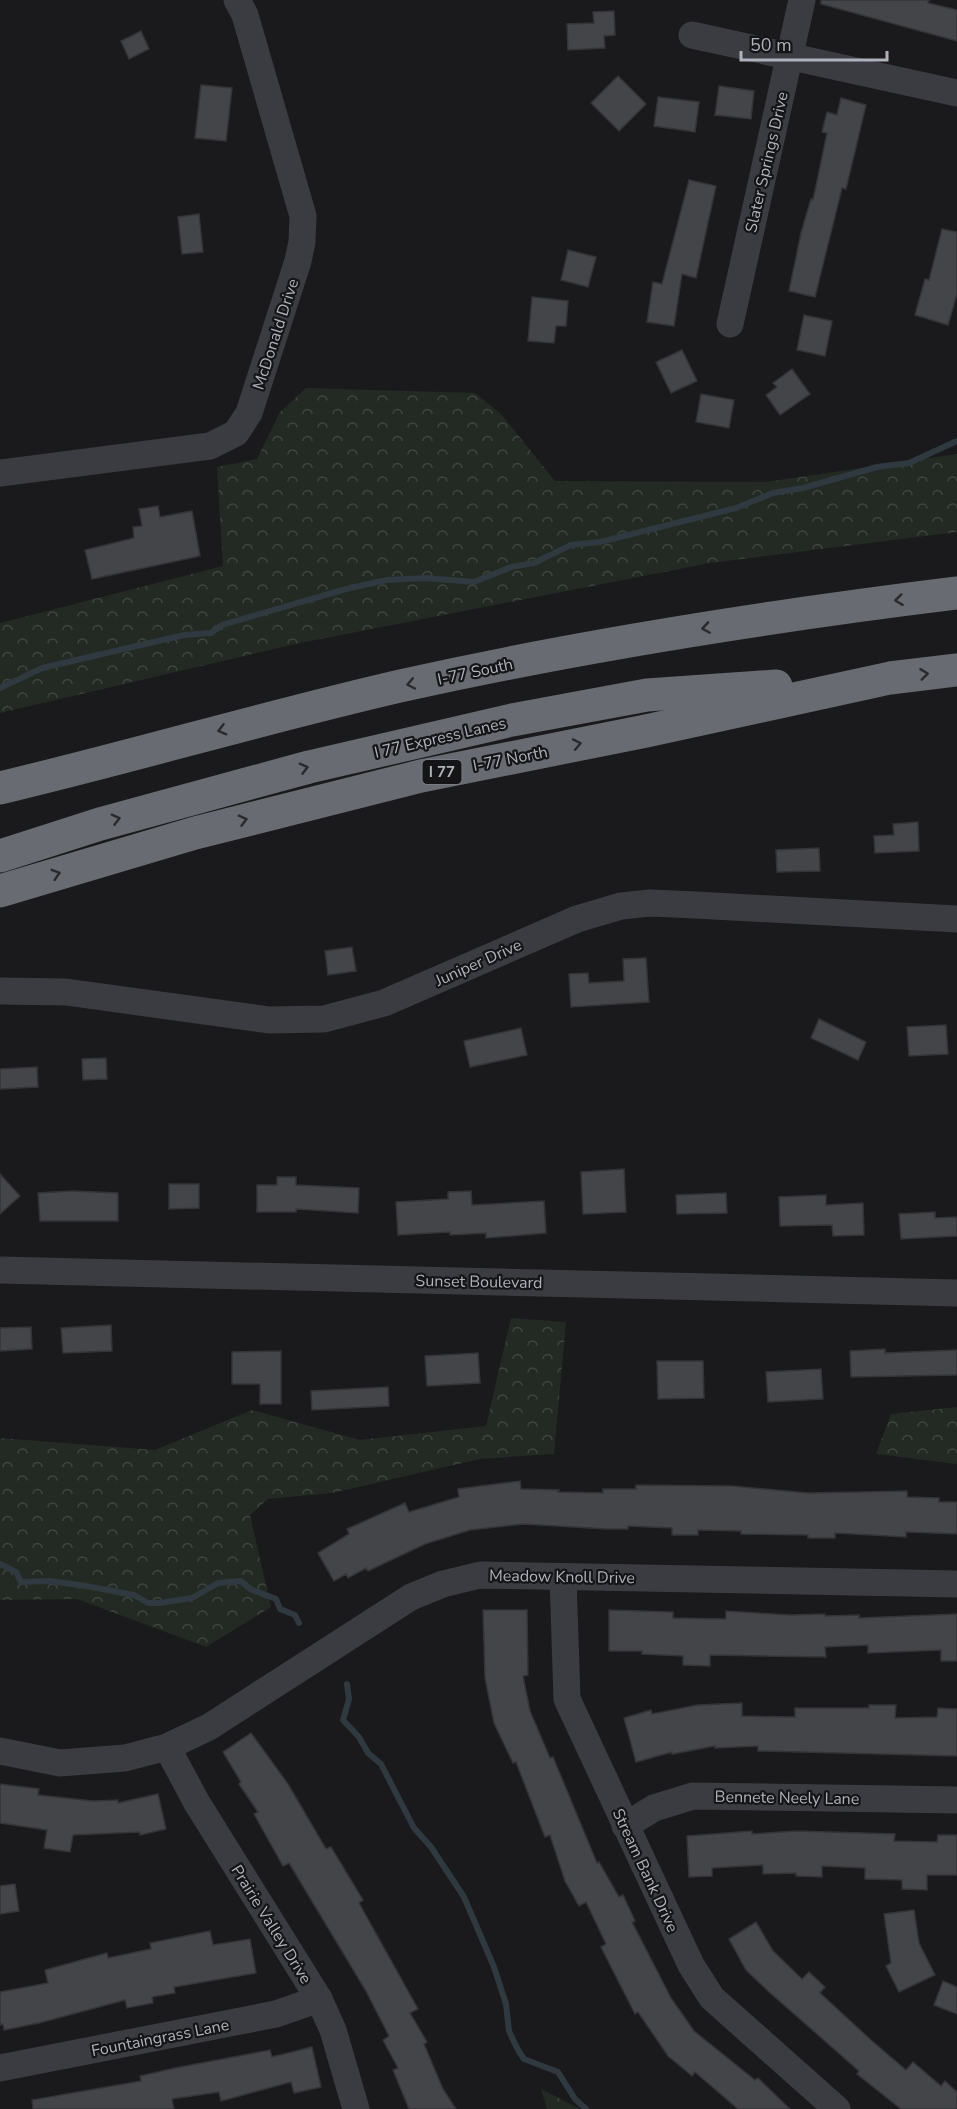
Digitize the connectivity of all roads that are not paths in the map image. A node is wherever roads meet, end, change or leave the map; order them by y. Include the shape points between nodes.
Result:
1 (237, 0) edge
2 (802, 0) edge
3 (692, 35) dead end
4 (789, 58) junction
5 (957, 93) edge
6 (730, 324) dead end
7 (0, 473) edge
8 (957, 593) edge
9 (957, 670) edge
10 (890, 678) junction
11 (97, 765) junction
12 (0, 788) edge
13 (0, 803) edge
14 (0, 856) edge
15 (0, 891) edge
16 (957, 919) edge
17 (0, 991) edge
18 (0, 1270) edge
19 (957, 1293) edge
20 (563, 1577) junction
21 (957, 1584) edge
22 (167, 1748) junction
23 (0, 1751) edge
24 (957, 1800) edge
25 (624, 1826) junction
26 (319, 2000) junction
27 (0, 2068) edge
28 (356, 2109) edge
29 (837, 2109) edge

1 - 7 street, McDonald Drive via 245,15 303,216 298,261 249,413 236,433 210,446
2 - 4 street, Slater Springs Drive
3 - 4 street
4 - 5 street
4 - 6 street, Slater Springs Drive
8 -> 11 highway, I-77 South via 704,628 492,667 303,709
10 -> 9 highway, I-77 North / I 77
14 -> 10 highway, I 77 Express Lanes / I 77 via 100,824 309,767 512,720 647,695
15 -> 10 highway, I-77 North / I 77 via 336,796
11 - 12 highway, I-77 South
11 - 13 highway
16 - 17 street, Juniper Drive via 684,904 621,906 577,919 384,1003 324,1019 269,1020 86,994
18 - 19 street, Sunset Boulevard
20 - 21 street, Meadow Knoll Drive
20 - 22 street, Meadow Knoll Drive via 480,1575 411,1597 209,1727
20 - 25 street, Stream Bank Drive via 567,1699
22 - 23 street, Meadow Knoll Drive via 125,1758 60,1763
22 - 26 street, Prairie Valley Drive
24 - 25 street, Bennete Neely Lane via 693,1796 654,1808
25 - 29 street, Stream Bank Drive via 690,1965 712,1998
26 - 27 street, Fountaingrass Lane via 276,2014
26 - 28 street, Prairie Valley Drive via 333,2030

